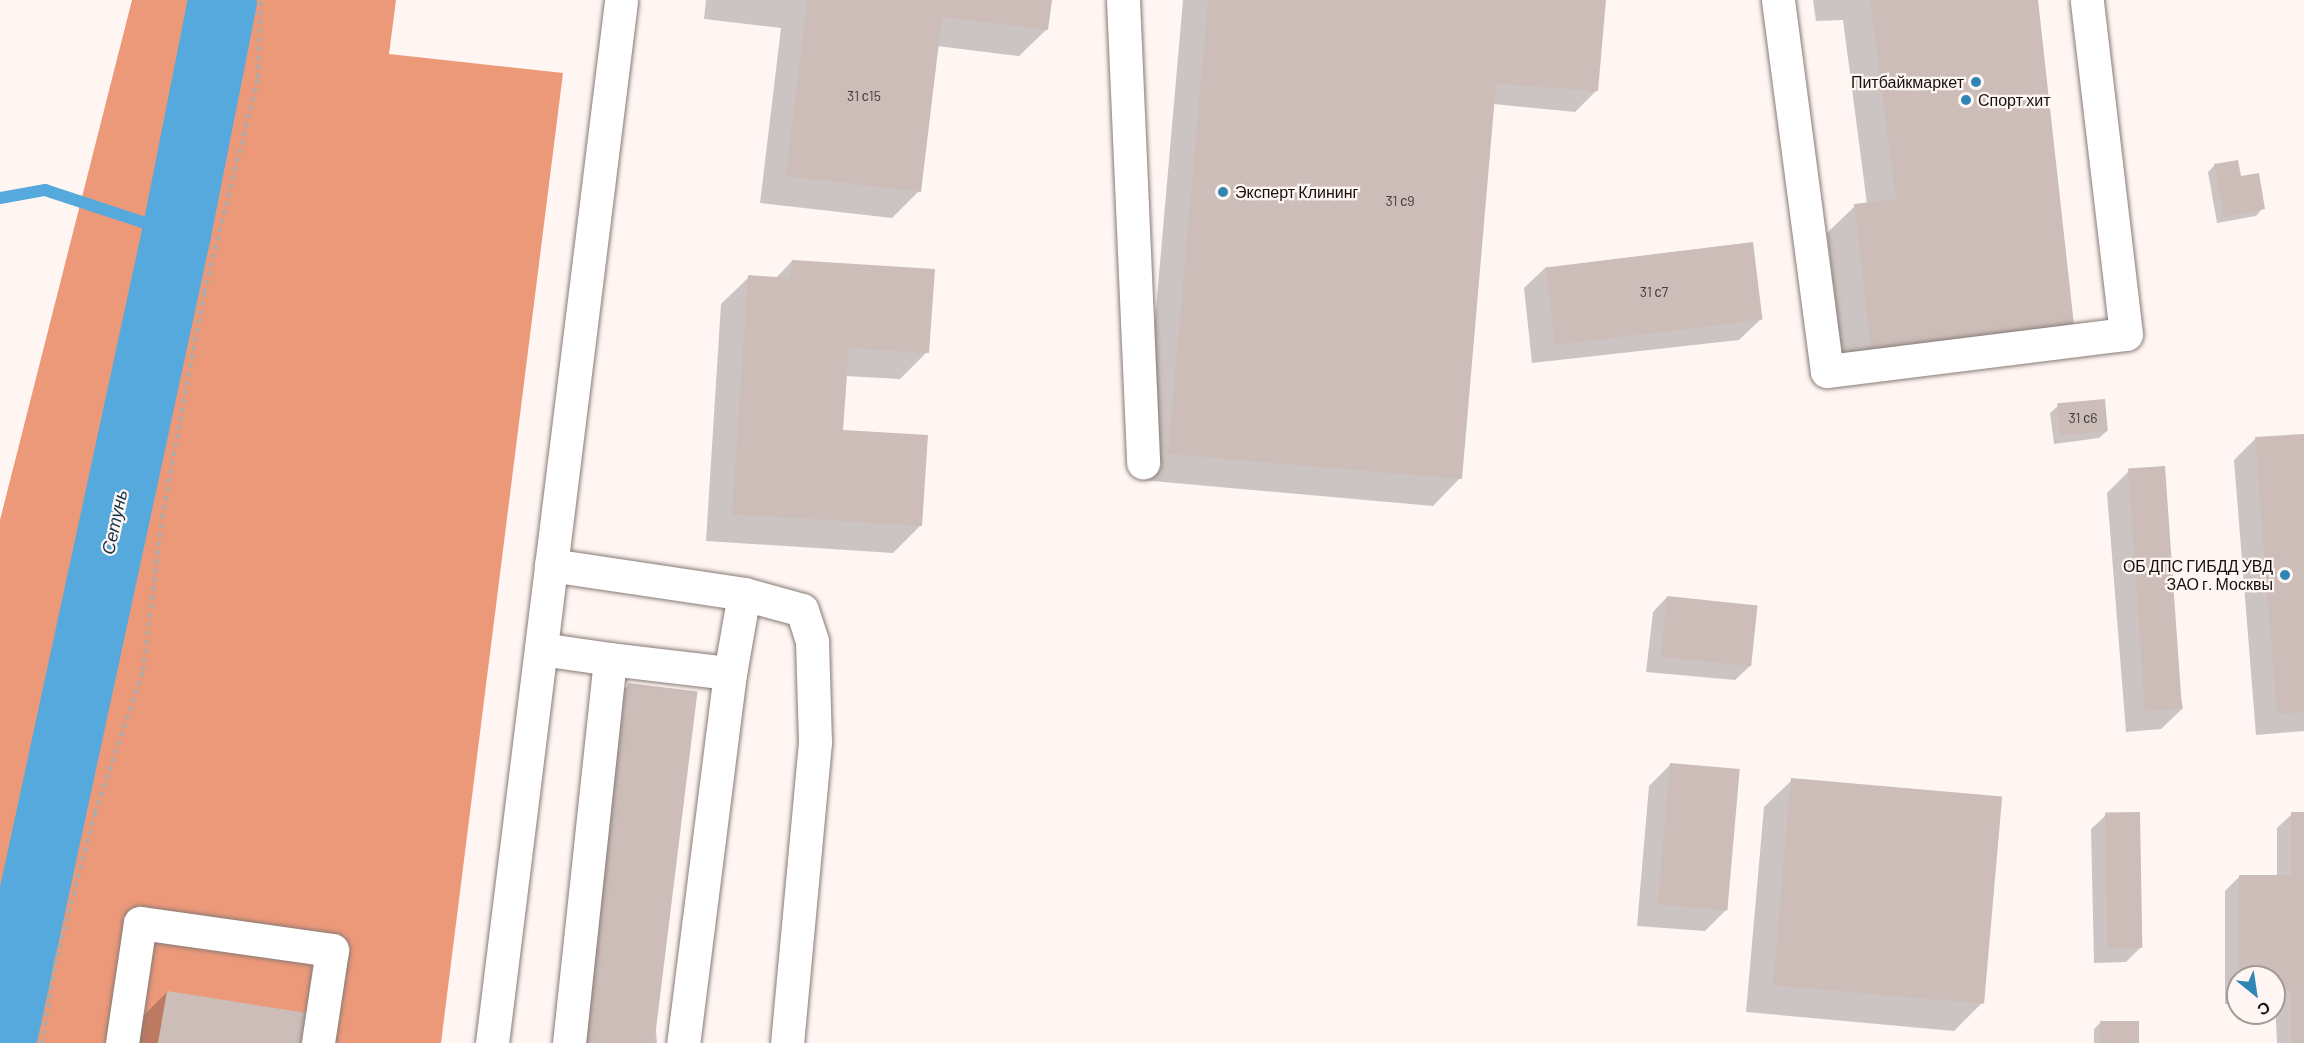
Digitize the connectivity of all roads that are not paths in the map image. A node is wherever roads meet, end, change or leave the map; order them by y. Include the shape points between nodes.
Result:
1 (1123, 0) edge
2 (1778, 0) edge
3 (2087, 0) edge
4 (621, 2) dead end
5 (1143, 463) dead end
6 (551, 565) junction
7 (744, 594) junction
8 (541, 649) junction
9 (610, 658) junction
10 (730, 673) junction
11 (123, 1043) edge
12 (318, 1043) edge
13 (492, 1043) edge
14 (569, 1043) edge
15 (682, 1043) edge
16 (787, 1043) edge

1 - 5 lane
2 - 3 lane via 1827,371 2126,334
4 - 6 lane
6 - 7 lane
6 - 8 lane
7 - 10 lane
7 - 16 lane via 802,610 812,641 814,742
8 - 9 lane
8 - 13 lane
9 - 10 lane
9 - 14 lane
10 - 15 lane
11 - 12 lane via 140,923 332,950

